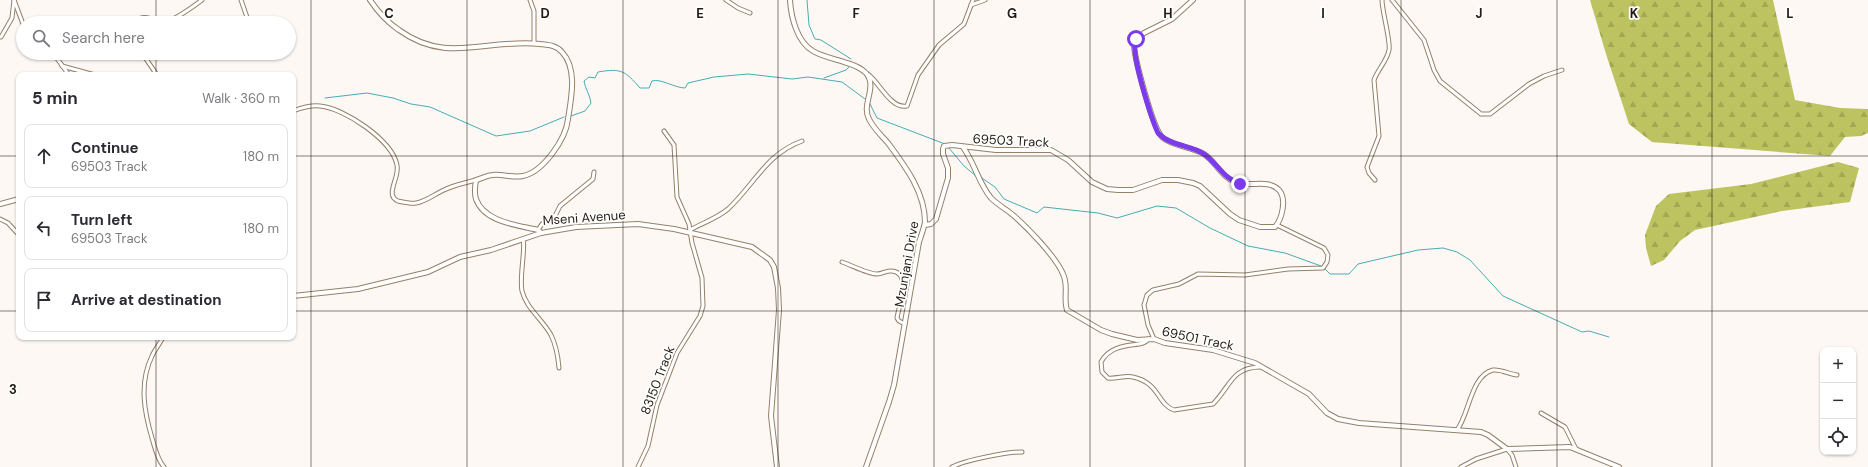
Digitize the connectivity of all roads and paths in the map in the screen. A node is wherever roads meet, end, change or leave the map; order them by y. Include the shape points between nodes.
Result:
1 (14, 0) edge
2 (202, 0) edge
3 (241, 0) edge
4 (370, 0) edge
5 (530, 0) edge
6 (726, 0) edge
7 (790, 0) edge
8 (973, 0) edge
9 (985, 0) edge
10 (1193, 0) edge
11 (1382, 0) edge
12 (1392, 0) edge
13 (971, 5) junction
14 (750, 13) dead end
15 (20, 16) edge
16 (175, 16) edge
17 (247, 16) edge
18 (1, 37) edge
19 (534, 43) junction
20 (58, 60) edge
21 (147, 60) edge
22 (62, 66) junction
23 (1562, 70) dead end
24 (67, 72) edge
25 (84, 72) edge
26 (155, 72) edge
27 (867, 74) junction
28 (296, 110) edge
29 (664, 131) dead end
30 (802, 141) dead end
31 (964, 147) junction
32 (594, 172) dead end
33 (476, 180) junction
34 (1375, 180) dead end
35 (16, 200) edge
36 (0, 204) edge
37 (0, 219) edge
38 (925, 223) junction
39 (1277, 225) junction
40 (539, 231) junction
41 (690, 231) junction
42 (16, 232) edge
43 (523, 240) junction
44 (842, 262) dead end
45 (296, 296) edge
46 (905, 324) junction
47 (1148, 339) junction
48 (1154, 339) junction
49 (161, 340) edge
50 (1264, 367) junction
51 (559, 368) dead end
52 (1517, 375) dead end
53 (1541, 413) dead end
54 (1457, 430) junction
55 (1576, 449) junction
56 (1508, 450) junction
57 (1022, 452) dead end
58 (164, 467) edge
59 (638, 467) edge
60 (777, 467) edge
61 (866, 467) edge
62 (952, 467) edge
63 (1461, 467) edge
64 (1516, 467) edge
65 (1619, 467) edge

1 - 15 street
1 - 18 street via 12,18
2 - 16 street
3 - 17 street
4 - 19 street via 390,24 413,40 434,48 460,49
5 - 19 street via 534,11
6 - 14 street
7 - 27 street via 799,34 808,48 818,54 860,68
8 - 13 street
9 - 13 street
10 - 39 street via 1172,19 1144,33 1134,42 1138,66 1157,130 1164,138 1204,154 1232,181 1240,184 1267,184 1280,191 1283,198
11 - 34 street via 1390,44 1388,54 1374,80 1379,136 1367,167
12 - 23 street via 1424,40 1440,81 1481,114 1490,114 1529,84
13 - 27 street via 964,24 939,45 918,75 907,106 898,105 893,101
19 - 33 street via 554,46 562,51 567,61 572,81 568,123 564,134 542,165 530,174 493,175
20 - 22 street
21 - 26 street
22 - 24 street
22 - 25 street
27 - 38 street, Mzunjani Drive via 871,80 867,105 868,118 919,191
28 - 33 street via 308,106 322,106 352,118 368,128 385,144 396,163 397,177 392,192 393,198 398,200 416,203 452,186
29 - 41 street, 83150 Track via 674,145 677,196
30 - 41 street via 772,159 726,210
31 - 38 street, 69503 Track via 943,147 948,178 936,219 929,225
31 - 39 street, 69503 Track via 1051,150 1068,160 1092,182 1107,189 1133,190 1170,179 1193,183 1243,222 1266,228
31 - 47 street, 69501 Track via 983,187 992,199 1020,221 1054,258 1064,274 1067,310 1112,334 1137,340
32 - 40 street via 593,179 560,206 555,216 542,224
33 - 40 street, Mseni Avenue via 475,196 484,210 499,220
35 - 36 street
37 - 42 street
38 - 46 street, Mzunjani Drive via 919,242
39 - 48 street via 1321,246 1327,252 1327,262 1323,268 1299,268 1245,275 1198,274 1179,284 1153,290 1147,295 1144,305
40 - 41 street, Mseni Avenue via 600,224 638,224
40 - 43 street
41 - 59 street, 83150 Track via 702,278 702,310 677,353 657,405 648,446
41 - 60 street, Mseni Avenue via 752,247 770,260 774,267 779,305 771,416
43 - 45 street via 460,257 428,272 358,290
43 - 51 street via 525,244 521,272 522,292 550,333 556,348
44 - 46 street via 876,274 894,271 900,275 904,283 897,318
46 - 61 street, Mzunjani Drive via 889,402
47 - 48 street, 69501 Track
47 - 50 street via 1144,343 1122,346 1110,351 1101,362 1102,372 1108,378 1131,376 1148,382 1165,404 1174,410 1213,404 1231,379 1240,372 1251,367
48 - 50 street, 69501 Track via 1213,350
49 - 58 street via 148,368 144,395 148,426 158,460
50 - 54 street, 69501 Track via 1309,394 1327,413 1338,419
52 - 54 street via 1493,370 1485,375 1476,388
53 - 55 street via 1565,427
54 - 56 street, 69501 Track via 1485,433
55 - 56 street via 1561,446
55 - 65 street
56 - 63 street via 1476,459
56 - 64 street
57 - 62 street via 1012,452

